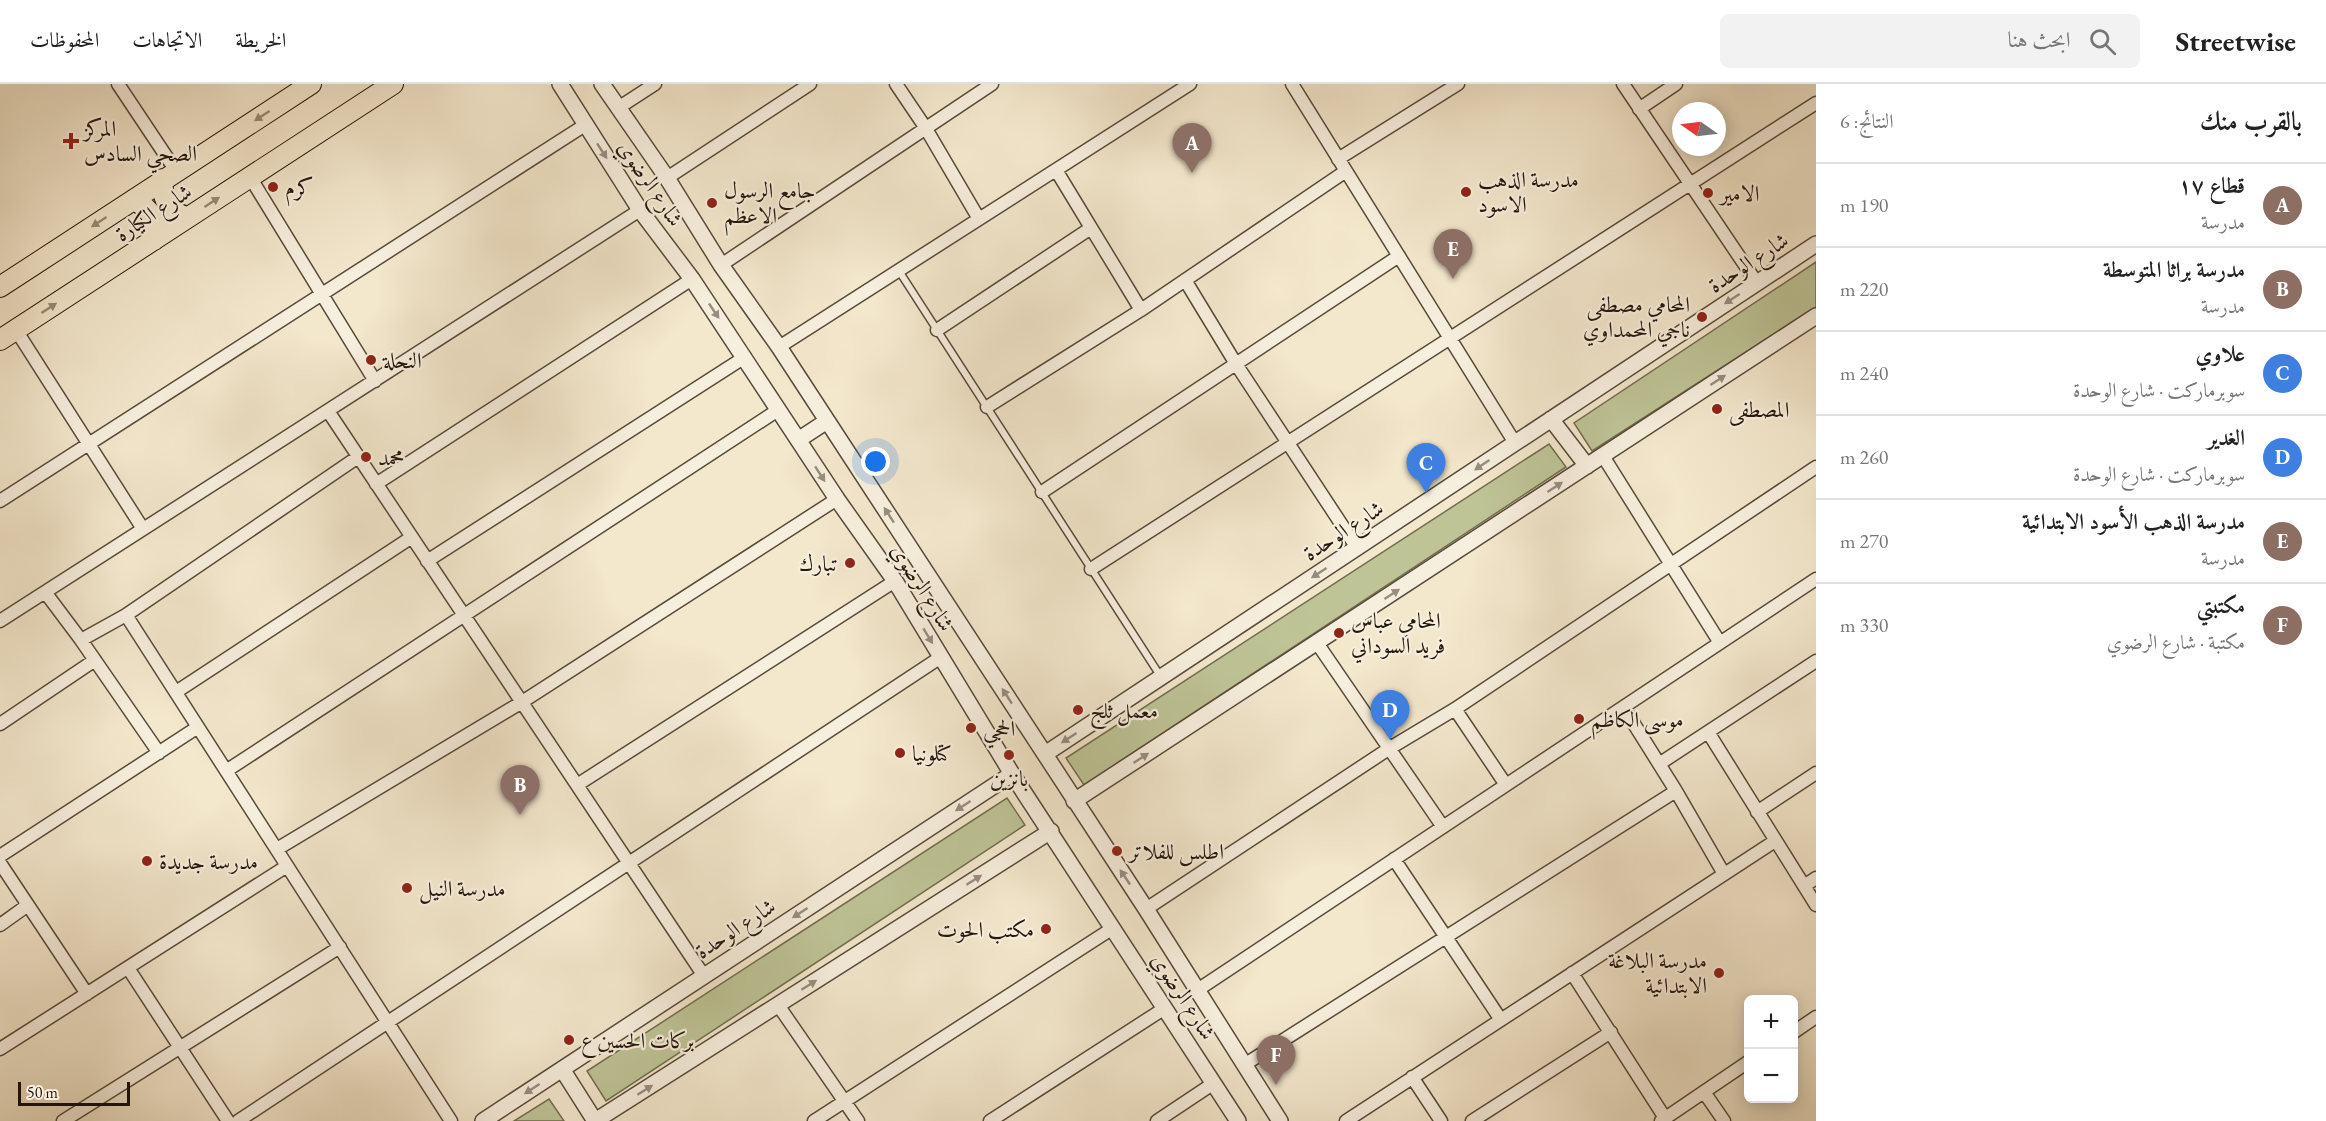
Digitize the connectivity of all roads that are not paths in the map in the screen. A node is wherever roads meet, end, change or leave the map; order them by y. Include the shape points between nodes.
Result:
1 (118, 84) edge
2 (311, 84) edge
3 (393, 84) edge
4 (560, 84) edge
5 (602, 84) edge
6 (655, 84) edge
7 (810, 84) edge
8 (896, 84) edge
9 (992, 84) edge
10 (1190, 84) edge
11 (1292, 84) edge
12 (1458, 84) edge
13 (1623, 84) edge
14 (1676, 84) edge
15 (1816, 103) edge
16 (618, 108) junction
17 (1639, 109) junction
18 (585, 125) junction
19 (925, 127) junction
20 (1338, 159) junction
21 (1056, 170) junction
22 (1346, 171) junction
23 (169, 175) junction
24 (250, 177) junction
25 (667, 177) junction
26 (1690, 184) junction
27 (133, 200) junction
28 (640, 210) junction
29 (188, 217) junction
30 (979, 219) junction
31 (1090, 228) junction
32 (154, 240) junction
33 (1816, 244) edge
34 (1399, 256) junction
35 (721, 266) junction
36 (899, 271) junction
37 (692, 279) junction
38 (1185, 280) junction
39 (1757, 283) junction
40 (0, 287) edge
41 (322, 294) junction
42 (1141, 310) junction
43 (1816, 316) edge
44 (937, 330) junction
45 (8, 335) edge
46 (1450, 338) junction
47 (779, 347) junction
48 (745, 357) junction
49 (1236, 364) junction
50 (375, 381) junction
51 (987, 407) junction
52 (778, 410) junction
53 (328, 411) junction
54 (1551, 419) junction
55 (827, 420) junction
56 (798, 440) junction
57 (88, 443) junction
58 (1287, 443) junction
59 (1515, 443) junction
60 (1603, 456) junction
61 (358, 457) junction
62 (1587, 466) junction
63 (1816, 467) edge
64 (376, 484) junction
65 (1041, 492) junction
66 (837, 499) junction
67 (0, 501) edge
68 (143, 529) junction
69 (412, 537) junction
70 (1357, 548) junction
71 (427, 561) junction
72 (1671, 564) junction
73 (1091, 569) junction
74 (1816, 579) edge
75 (895, 580) junction
76 (45, 592) junction
77 (126, 615) junction
78 (464, 615) junction
79 (0, 621) edge
80 (81, 640) junction
81 (1317, 643) junction
82 (1720, 643) junction
83 (941, 657) junction
84 (95, 660) junction
85 (1816, 661) edge
86 (1161, 677) junction
87 (176, 692) junction
88 (522, 702) junction
89 (1624, 708) junction
90 (1455, 709) junction
91 (0, 724) edge
92 (198, 727) junction
93 (1708, 732) junction
94 (1390, 748) junction
95 (159, 753) junction
96 (1045, 754) junction
97 (1659, 764) junction
98 (226, 771) junction
99 (1816, 772) edge
100 (1012, 774) junction
101 (577, 785) junction
102 (1506, 785) junction
103 (1676, 791) junction
104 (1074, 801) junction
105 (1757, 812) junction
106 (1443, 827) junction
107 (1051, 831) junction
108 (1775, 841) junction
109 (277, 849) junction
110 (0, 856) edge
111 (1394, 859) junction
112 (0, 863) edge
113 (629, 863) junction
114 (287, 866) junction
115 (1724, 874) junction
116 (1816, 878) edge
117 (1804, 886) junction
118 (28, 905) junction
119 (1816, 905) edge
120 (1146, 909) junction
121 (0, 925) edge
122 (1113, 928) junction
123 (1446, 937) junction
124 (340, 947) junction
125 (128, 968) junction
126 (1572, 973) junction
127 (704, 976) junction
128 (1196, 991) junction
129 (87, 994) junction
130 (778, 1005) junction
131 (1165, 1008) junction
132 (1816, 1017) edge
133 (1501, 1020) junction
134 (388, 1022) junction
135 (1798, 1029) edge
136 (1611, 1032) junction
137 (181, 1047) junction
138 (0, 1049) edge
139 (1244, 1065) junction
140 (1744, 1065) edge
141 (562, 1069) junction
142 (1412, 1077) junction
143 (1214, 1083) junction
144 (1704, 1092) junction
145 (844, 1101) junction
146 (1663, 1120) edge
147 (63, 1121) edge
148 (228, 1121) edge
149 (238, 1121) edge
150 (451, 1121) edge
151 (483, 1121) edge
152 (595, 1121) edge
153 (814, 1121) edge
154 (858, 1121) edge
155 (990, 1121) edge
156 (1156, 1121) edge
157 (1238, 1121) edge
158 (1280, 1121) edge
159 (1346, 1121) edge
160 (1441, 1121) edge
161 (1472, 1121) edge
162 (1724, 1121) edge

1 - 23 street
2 -> 23 main road, شارع الكيارة
3 - 24 main road, شارع الكيارة
4 - 18 street, شارع الرضوي
5 - 16 street, شارع الرضوي
6 - 16 street
7 - 25 street
8 - 19 street
9 - 19 street
10 - 21 street
11 - 20 street
12 - 20 street
13 - 17 street
14 - 17 street
15 - 26 street
16 - 25 street, شارع الرضوي
17 - 26 street
18 -> 28 street, شارع الرضوي
18 - 41 street
19 - 30 street
19 - 35 street
20 - 22 street
21 - 30 street
21 - 31 street
22 - 34 street
22 - 38 street
23 - 27 main road, شارع الكيارة
23 - 29 main road via 163,192 167,204
29 -> 24 main road, شارع الكيارة
24 - 41 street
25 - 35 street, شارع الرضوي
26 - 39 street
26 - 46 street
27 - 32 main road via 150,212 155,225
27 -> 40 main road, شارع الكيارة
28 - 37 street, شارع الرضوي
28 - 50 street
29 - 32 main road, شارع الكيارة
30 - 36 street
31 - 42 street
31 - 44 street
45 -> 32 main road, شارع الكيارة
33 - 39 street, شارع الوحدة
34 - 46 street
34 - 49 street
35 - 47 street, شارع الرضوي
36 - 44 lane
36 - 47 street
37 -> 48 street, شارع الرضوي
37 - 64 street
38 - 42 street
38 - 49 street
39 -> 54 street, شارع الوحدة
41 - 50 street
41 - 57 street
42 - 51 street
60 -> 43 street
44 - 51 lane
45 - 57 street
46 - 58 street
46 - 59 street
47 - 55 street, شارع الرضوي
48 - 52 street, شارع الرضوي
48 - 71 street
49 - 58 street
49 - 65 street
50 - 53 street
51 - 65 lane
52 - 56 street, شارع الرضوي
52 - 78 street
53 - 61 street
53 - 68 street
54 - 59 street, شارع الوحدة
54 - 62 street
55 - 56 street
96 -> 55 street, شارع الرضوي
56 -> 66 street, شارع الرضوي
57 - 67 street
57 - 68 street
58 - 70 street
58 - 73 street
59 -> 70 street, شارع الوحدة
60 - 62 street
60 - 72 street
61 - 64 street
61 - 77 street
81 -> 62 street
63 - 72 street
64 - 69 street
65 - 73 lane
66 - 75 street, شارع الرضوي
66 - 88 street
68 - 76 street
69 - 71 street
69 - 87 street
70 -> 86 street, شارع الوحدة
71 - 78 street
72 - 82 street
72 - 90 street
73 - 86 lane
74 - 82 street
75 -> 83 street, شارع الرضوي
75 - 101 street
76 - 79 street
76 - 80 street
77 - 80 street
77 - 87 street
78 - 88 street
78 - 98 street
80 - 84 street
81 - 94 street
104 -> 81 street
82 - 89 street
83 - 100 street, شارع الرضوي
83 - 113 street
84 - 91 street
84 - 95 street
85 - 93 street
86 -> 96 street, شارع الوحدة
87 - 92 street
88 - 101 street
88 - 109 street
89 - 97 street
89 - 102 street
90 - 94 street
90 - 102 street
92 - 95 street
92 - 98 street
93 - 97 street
93 - 105 street
94 - 106 street
94 - 120 street
95 - 110 street
96 - 104 street, شارع الرضوي
97 - 103 street
98 - 109 street
99 - 105 street
100 - 107 street, شارع الرضوي
100 -> 127 street, شارع الوحدة
101 - 113 street
102 - 106 street
103 - 115 street
103 - 123 street
120 -> 104 street, شارع الرضوي
105 - 108 street
106 - 111 street
107 - 122 street, شارع الرضوي
130 -> 107 street
108 - 115 street
108 - 117 street
109 - 114 street
111 - 123 street
111 - 128 street
112 - 118 street
113 - 127 street
113 - 134 street
114 - 124 street
114 - 125 street
115 - 126 street
116 - 117 street
117 - 119 street
118 - 121 street
118 - 129 street
120 - 128 street, شارع الرضوي
122 - 131 street, شارع الرضوي
122 - 145 street
123 - 133 street
123 - 139 street
124 - 134 street
124 - 137 street
125 - 129 street
125 - 137 street
126 - 133 street
126 - 136 street
127 - 141 street, شارع الوحدة
128 - 139 street, شارع الرضوي
129 - 138 street
130 - 145 street
152 -> 130 street
131 - 143 street, شارع الرضوي
131 - 155 street
132 - 135 street
133 - 142 street
134 - 149 street
134 - 150 street
136 - 146 street
136 - 161 street
137 - 147 street
137 - 148 street
139 - 158 street, شارع الرضوي
140 - 144 street
141 -> 151 street, شارع الوحدة
141 - 152 street
142 - 159 street
142 - 160 street
143 - 156 street
143 - 157 street, شارع الرضوي
144 - 146 street
144 - 162 street
145 - 153 street
145 - 154 street

